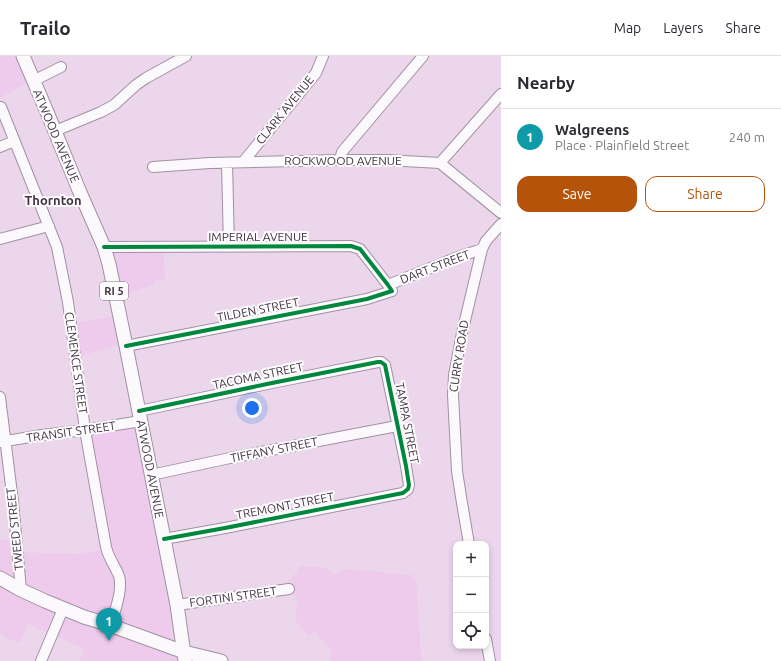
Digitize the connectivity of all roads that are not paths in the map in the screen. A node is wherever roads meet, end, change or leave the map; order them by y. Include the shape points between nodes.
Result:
1 (23, 56) edge
2 (186, 56) edge
3 (323, 56) edge
4 (423, 56) edge
5 (61, 67) dead end
6 (33, 81) junction
7 (501, 94) edge
8 (1, 107) edge
9 (55, 131) junction
10 (14, 141) junction
11 (0, 147) edge
12 (340, 160) junction
13 (243, 162) junction
14 (227, 163) junction
15 (440, 163) junction
16 (153, 167) dead end
17 (501, 213) edge
18 (501, 224) edge
19 (50, 226) junction
20 (0, 239) edge
21 (104, 247) junction
22 (229, 247) junction
23 (482, 249) junction
24 (390, 288) junction
25 (126, 346) junction
26 (381, 362) joint
27 (0, 397) edge
28 (140, 416) junction
29 (397, 426) junction
30 (85, 430) junction
31 (3, 441) edge
32 (151, 476) junction
33 (408, 489) joint
34 (164, 539) junction
35 (468, 541) edge
36 (1, 582) edge
37 (289, 589) dead end
38 (22, 590) junction
39 (177, 605) junction
40 (63, 609) junction
41 (110, 625) junction
42 (488, 649) edge
43 (184, 656) edge
44 (41, 661) edge
45 (221, 661) edge
46 (490, 661) edge

1 - 6 main road, ATWOOD AVENUE / RI 5
2 - 9 street via 146,78 101,112
3 - 13 street, CLARK AVENUE via 316,73
4 - 12 street via 342,152
5 - 6 street
6 - 9 main road, ATWOOD AVENUE / RI 5
7 - 15 street
8 - 10 street, CLEMENCE STREET
9 - 21 main road, ATWOOD AVENUE / RI 5
10 - 11 street
10 - 19 street, CLEMENCE STREET
12 - 13 street, ROCKWOOD AVENUE
12 - 15 street, ROCKWOOD AVENUE
13 - 14 street, ROCKWOOD AVENUE
14 - 16 street, ROCKWOOD AVENUE
14 - 22 street
15 - 17 street
18 - 23 street, CURRY ROAD
19 - 20 street
19 - 30 street, CLEMENCE STREET via 68,302
21 - 22 street, IMPERIAL AVENUE
21 - 25 main road, ATWOOD AVENUE / RI 5
22 - 24 street, IMPERIAL AVENUE via 357,247
23 - 24 street, DART STREET via 458,257
23 - 35 street, CURRY ROAD via 462,333 453,395 457,471
24 - 25 street, TILDEN STREET via 367,299
25 - 28 main road, ATWOOD AVENUE / RI 5
26 - 28 street, TACOMA STREET via 272,383
26 - 29 street, TAMPA STREET via 385,366
27 - 31 street, TWEED STREET
28 - 30 street, TRANSIT STREET
28 - 32 main road, ATWOOD AVENUE / RI 5
29 - 32 street, TIFFANY STREET
29 - 33 street, TAMPA STREET
30 - 31 street, TRANSIT STREET
30 - 41 street, CLEMENCE STREET via 107,554 120,583
31 - 38 street, TWEED STREET via 13,502
32 - 34 main road, ATWOOD AVENUE / RI 5
33 - 34 street, TREMONT STREET via 403,493
34 - 39 main road, ATWOOD AVENUE / RI 5
36 - 38 main road
37 - 39 street, FORTINI STREET
38 - 40 main road
39 - 43 main road, ATWOOD AVENUE / RI 5
40 - 41 main road
40 - 44 street
41 - 43 main road
42 - 46 street
43 - 45 main road

